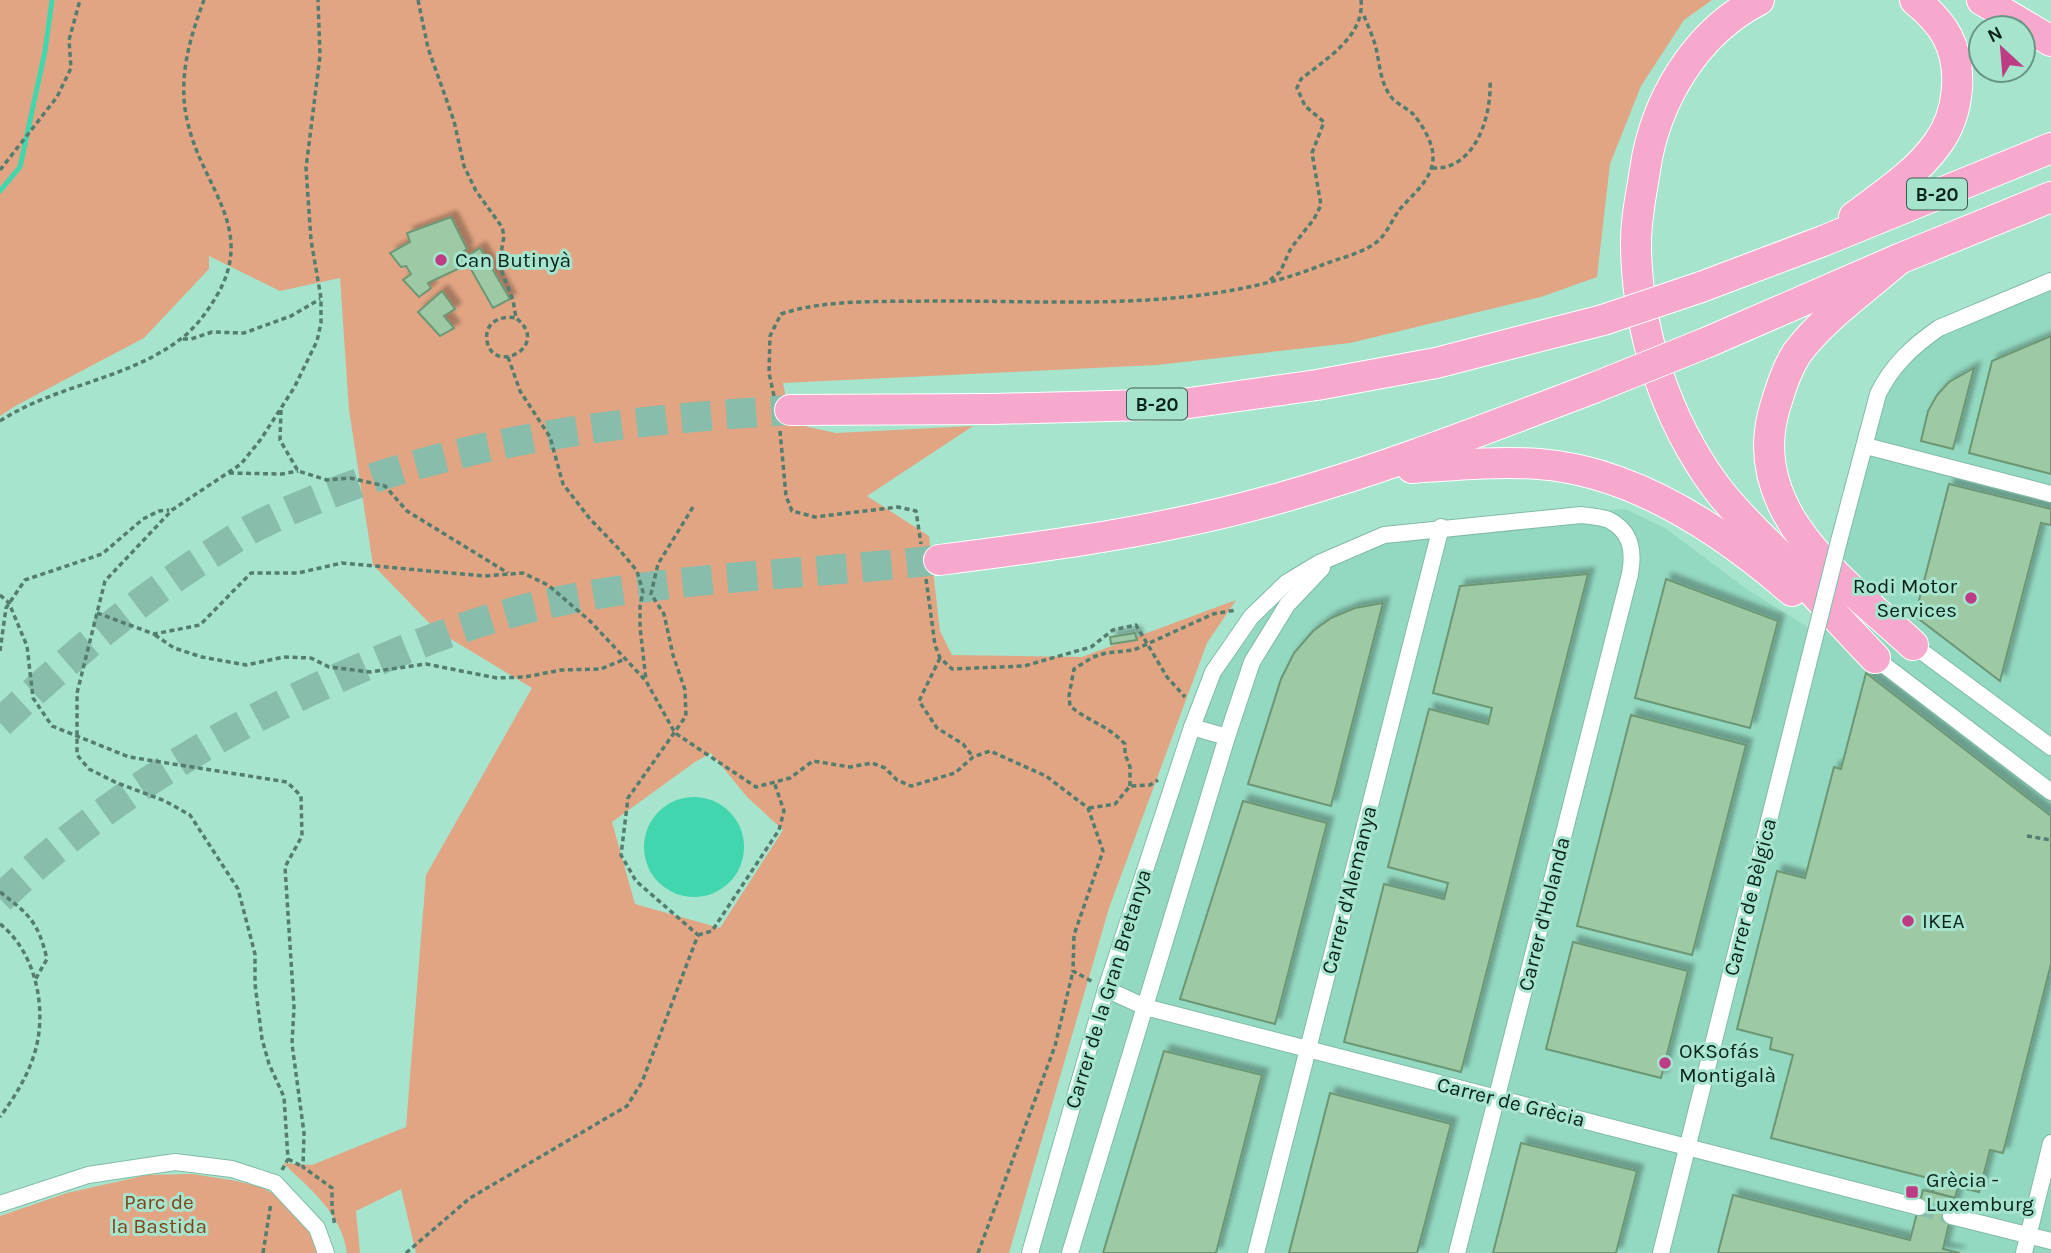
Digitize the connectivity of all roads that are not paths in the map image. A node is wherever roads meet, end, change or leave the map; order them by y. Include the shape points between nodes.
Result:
1 (1759, 0) edge
2 (1915, 0) edge
3 (1982, 0) edge
4 (2051, 41) edge
5 (2051, 148) edge
6 (2051, 197) edge
7 (1824, 241) junction
8 (1899, 259) junction
9 (2051, 281) edge
10 (781, 412) tunnel mouth
11 (1866, 446) junction
12 (1366, 472) junction
13 (2051, 494) edge
14 (1441, 527) junction
15 (1336, 554) junction
16 (1781, 558) junction
17 (929, 560) tunnel mouth
18 (1630, 574) joint
19 (1913, 645) junction
20 (1875, 658) junction
21 (1192, 727) junction
22 (1227, 737) junction
23 (2051, 747) edge
24 (2051, 792) edge
25 (1106, 989) junction
26 (1145, 1007) junction
27 (1308, 1050) junction
28 (1497, 1098) junction
29 (2051, 1143) edge
30 (1687, 1147) junction
31 (0, 1204) edge
32 (1919, 1207) tunnel mouth
33 (1951, 1216) tunnel mouth
34 (2028, 1236) junction
35 (2051, 1241) edge
36 (326, 1253) edge
37 (1030, 1253) edge
38 (1070, 1253) edge
39 (1256, 1253) edge
40 (1457, 1253) edge
41 (1661, 1253) edge
42 (2024, 1253) edge

1 - 16 highway via 1712,34 1665,101 1646,162 1636,247 1644,327 1675,416 1714,485
2 - 7 highway via 1943,29 1953,51 1957,84 1948,127 1911,173
3 - 4 highway
5 - 7 highway, B-20
6 - 8 highway, B-20
7 - 10 highway, B-20, bridge via 1603,320 1436,363 1317,385 1182,404
8 - 12 highway, B-20, bridge via 1591,389
8 - 19 highway via 1826,322 1796,355 1785,375 1769,439 1776,490 1813,553
9 - 11 street, Carrer de Bèlgica via 1939,328 1911,349 1882,386
11 - 13 street
11 - 30 street, Carrer de Bèlgica, bridge
12 - 17 highway, B-20 via 1168,526
12 - 20 highway via 1463,464 1542,464 1595,473 1649,493 1708,528
14 - 15 street, Carrer de la Gran Bretanya via 1384,535
14 - 18 street, Carrer de la Gran Bretanya via 1581,515 1609,520 1626,535 1634,553
14 - 27 street, Carrer d'Alemanya
15 - 21 street, Carrer de la Gran Bretanya via 1286,583 1251,617 1213,672
15 - 22 street, Carrer de la Gran Bretanya via 1287,606 1252,662
16 - 19 highway
16 - 20 highway
18 - 28 street, Carrer d'Holanda
19 - 23 street
20 - 24 street
21 - 22 street
21 - 25 street, Carrer de la Gran Bretanya
22 - 26 street, Carrer de la Gran Bretanya
25 - 26 street, Carrer de Grècia
25 - 37 street, Carrer de la Gran Bretanya
26 - 27 street, Carrer de Grècia
26 - 38 street, Carrer de la Gran Bretanya
27 - 28 street, Carrer de Grècia
27 - 39 street, Carrer d'Alemanya
28 - 30 street, Carrer de Grècia
28 - 40 street, Carrer d'Holanda
29 - 34 street
30 - 32 street, Carrer de Grècia
30 - 41 street, Carrer de Bèlgica
31 - 36 street via 88,1175 175,1162 232,1169 275,1183 317,1228
33 - 34 street
34 - 35 street
34 - 42 street

